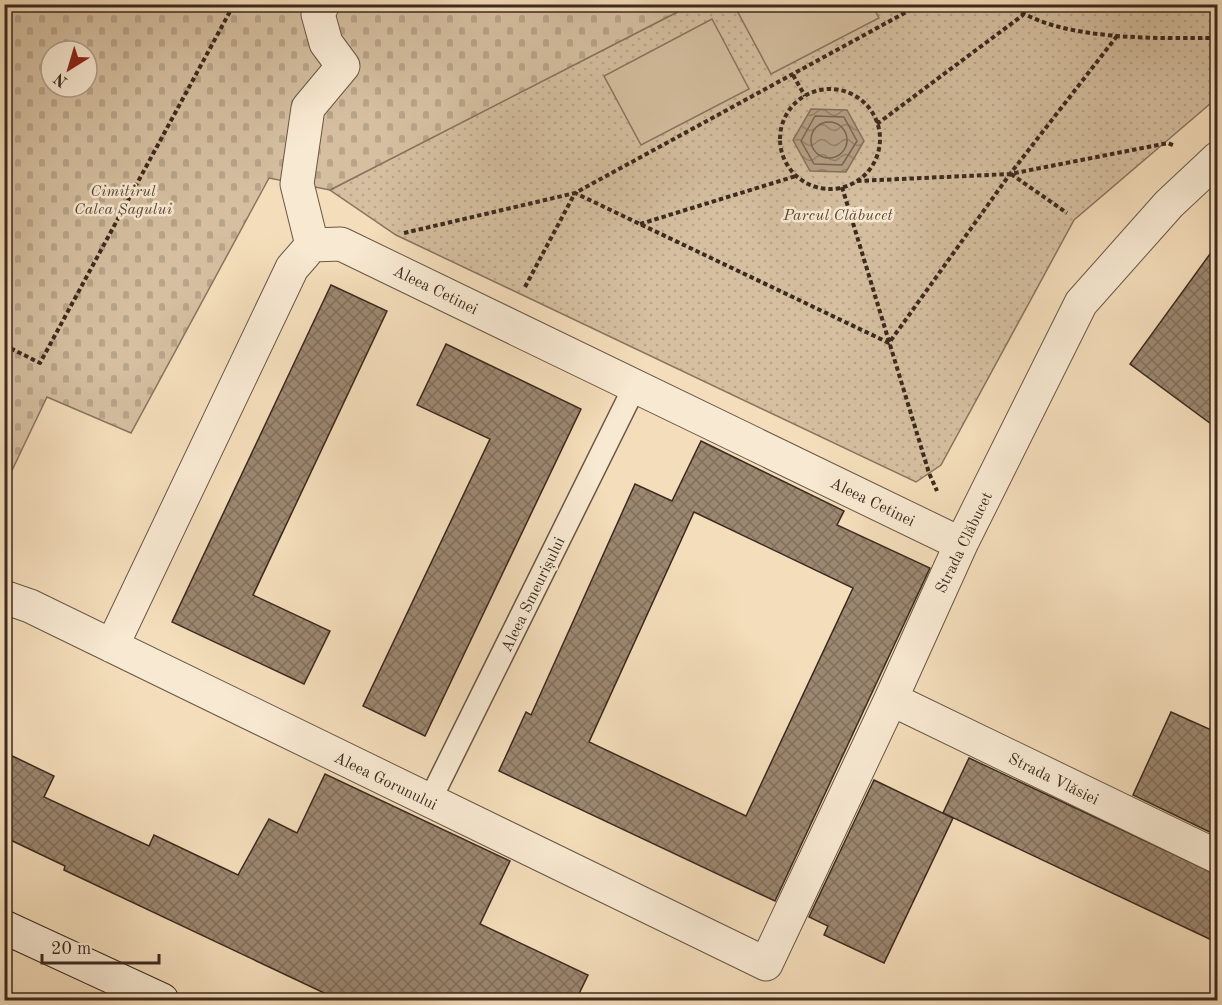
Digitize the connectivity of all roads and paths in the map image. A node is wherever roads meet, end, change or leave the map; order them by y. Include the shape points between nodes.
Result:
1 (234, 4) edge
2 (323, 4) edge
3 (921, 4) edge
4 (1009, 4) edge
5 (1023, 15) junction
6 (1117, 36) junction
7 (1218, 38) edge
8 (793, 75) junction
9 (805, 96) junction
10 (877, 124) junction
11 (1214, 161) edge
12 (1010, 174) junction
13 (796, 176) junction
14 (857, 182) junction
15 (843, 188) junction
16 (575, 193) junction
17 (1067, 213) dead end
18 (640, 224) junction
19 (396, 235) dead end
20 (312, 245) junction
21 (525, 287) dead end
22 (889, 343) junction
23 (4, 345) edge
24 (635, 386) junction
25 (938, 493) dead end
26 (961, 544) junction
27 (4, 597) edge
28 (112, 646) junction
29 (891, 699) junction
30 (429, 802) junction
31 (1218, 857) edge
32 (4, 927) edge
33 (766, 964) joint
34 (162, 1000) edge

1 - 23 path via 40,363
2 - 20 street via 318,14 326,43 343,66 308,108 297,184
3 - 8 path
4 - 5 path
5 - 6 path via 1079,32
5 - 10 path
6 - 7 path
6 - 12 path
8 - 9 path
8 - 16 path
9 - 10 path via 818,91 848,92 871,110
9 - 13 path via 784,119 780,134 786,164
10 - 14 path via 879,150 867,173
11 - 12 path via 1168,143
11 - 26 street, Strada Clăbucet via 1169,204 1081,303
12 - 14 path
12 - 17 path
12 - 22 path
13 - 15 path via 810,185
13 - 18 path
14 - 15 path
15 - 22 path
16 - 18 path
16 - 19 path
16 - 21 path
18 - 22 path
20 - 24 street, Aleea Cetinei via 341,244
20 - 28 street via 292,268
22 - 25 path
24 - 26 street, Aleea Cetinei
24 - 30 lane, Aleea Smeurișului
26 - 29 street, Strada Clăbucet
27 - 28 street, Aleea Gorunului
28 - 30 street, Aleea Gorunului
29 - 31 street, Strada Vlăsiei
29 - 33 street, Strada Clăbucet
30 - 33 street, Aleea Gorunului
32 - 34 street

